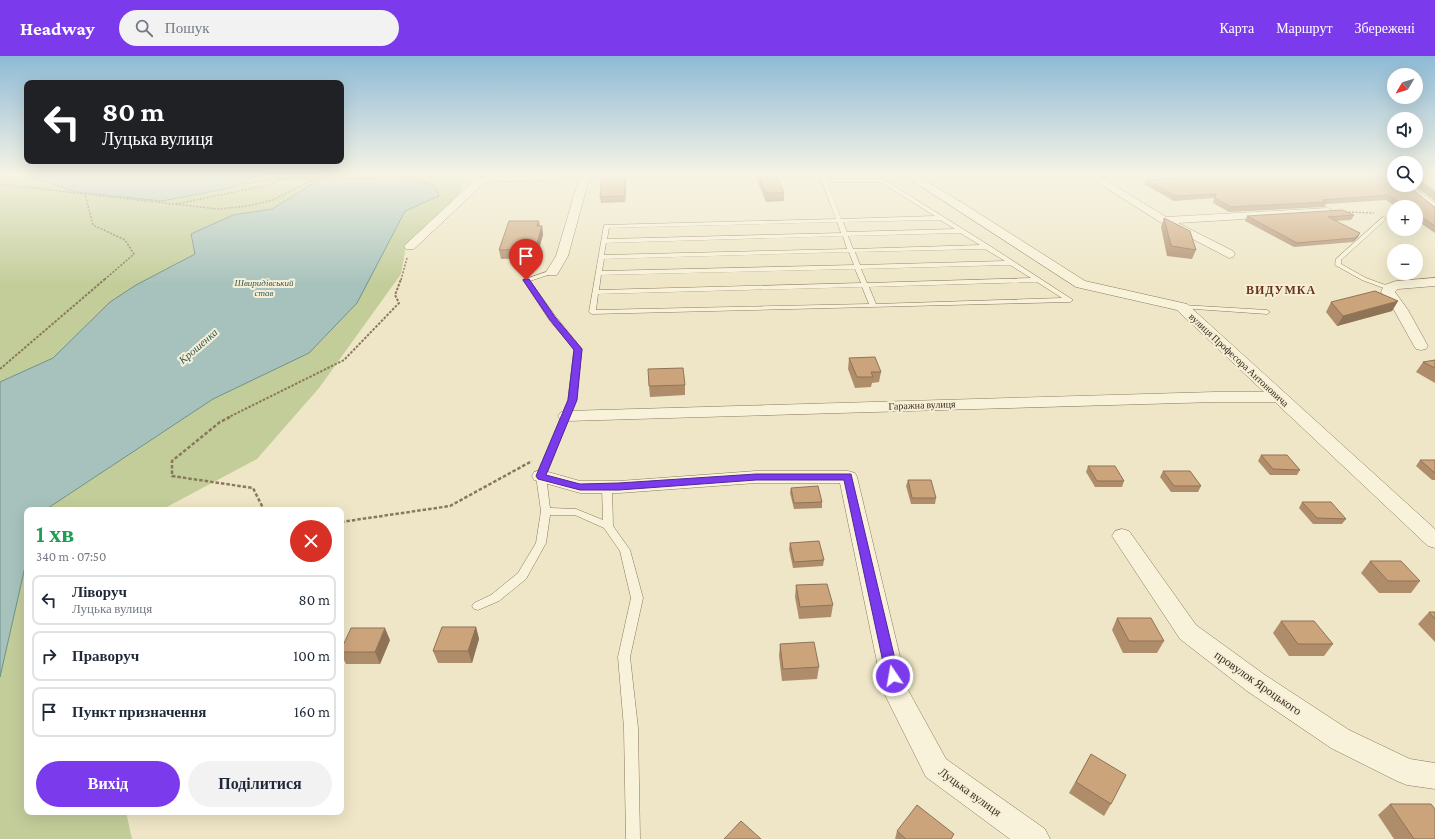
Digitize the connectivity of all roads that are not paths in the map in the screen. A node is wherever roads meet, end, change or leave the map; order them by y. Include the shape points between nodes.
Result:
1 (448, 211) edge
2 (575, 211) edge
3 (835, 211) edge
4 (929, 211) edge
5 (967, 211) edge
6 (1149, 211) edge
7 (1337, 211) edge
8 (941, 218) junction
9 (1383, 219) dead end
10 (1164, 220) junction
11 (839, 222) junction
12 (962, 231) junction
13 (844, 234) junction
14 (604, 241) junction
15 (410, 246) road end
16 (988, 248) junction
17 (851, 250) junction
18 (1229, 254) dead end
19 (601, 257) junction
20 (1012, 263) junction
21 (858, 267) junction
22 (552, 272) joint
23 (598, 273) junction
24 (1039, 280) junction
25 (1435, 282) edge
26 (865, 285) junction
27 (1389, 288) junction
28 (595, 292) junction
29 (873, 306) junction
30 (1182, 307) junction
31 (1267, 312) dead end
32 (1421, 346) dead end
33 (1278, 397) junction
34 (566, 416) junction
35 (541, 476) junction
36 (607, 487) junction
37 (546, 511) junction
38 (608, 526) junction
39 (1122, 536) dead end
40 (1435, 541) edge
41 (478, 606) dead end
42 (1435, 776) edge
43 (633, 839) edge
44 (1035, 839) edge

1 - 15 street
2 - 22 street via 562,256
3 - 11 lane
4 - 8 lane
5 - 30 street, вулиця Професора Антоновича via 1081,284
6 - 10 street
7 - 10 street
8 - 11 lane
8 - 12 lane
9 - 27 lane via 1338,260 1338,265
10 - 18 street
11 - 13 lane
11 - 14 lane via 606,226
12 - 13 lane
12 - 16 lane
13 - 14 lane
13 - 17 lane
14 - 19 lane
16 - 17 lane
16 - 20 lane
17 - 19 lane
17 - 21 lane
19 - 23 lane
20 - 21 lane
20 - 24 lane
21 - 23 lane
21 - 26 lane
22 - 34 lane via 526,280 578,349 572,400
23 - 28 lane
24 - 26 lane
24 - 29 lane via 1070,300
25 - 27 street via 1396,285
26 - 28 lane
26 - 29 lane
27 - 32 street via 1390,298 1401,310
28 - 29 lane via 592,312
30 - 31 lane
30 - 33 street, вулиця Професора Антоновича
33 - 34 street, Гаражна вулиця
33 - 40 street, вулиця Професора Антоновича
34 - 35 lane
35 - 36 street, Луцька вулиця via 580,487
35 - 37 lane
36 - 38 lane
36 - 44 street, Луцька вулиця via 756,477 848,477 896,691 936,768
37 - 38 lane via 576,512
37 - 41 lane via 541,543 522,576 495,598
38 - 43 lane via 625,550 637,598 624,657 631,728
39 - 42 street, провулок Яроцького via 1188,632 1256,683 1340,739 1407,772

